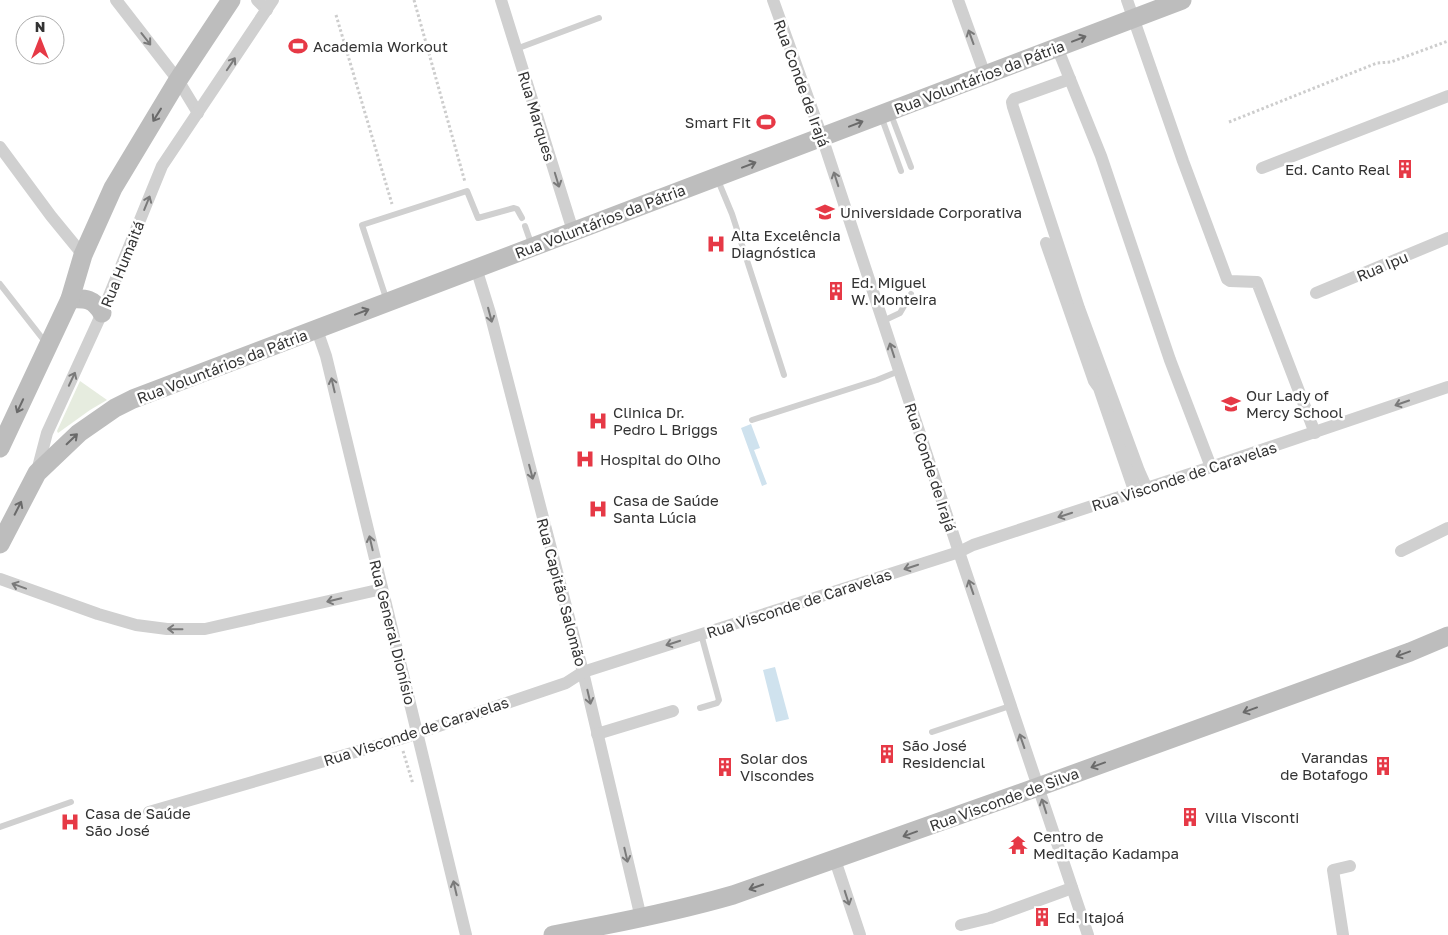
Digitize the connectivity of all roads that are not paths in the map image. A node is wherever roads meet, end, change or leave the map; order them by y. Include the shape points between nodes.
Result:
1 (116, 0) edge
2 (231, 0) edge
3 (257, 0) edge
4 (501, 0) edge
5 (773, 0) edge
6 (958, 0) edge
7 (1127, 0) edge
8 (1182, 0) edge
9 (270, 5) edge
10 (599, 18) dead end
11 (1134, 18) junction
12 (1058, 47) junction
13 (516, 49) junction
14 (985, 75) junction
15 (1070, 79) junction
16 (178, 80) junction
17 (1448, 96) edge
18 (198, 113) junction
19 (885, 113) junction
20 (822, 137) junction
21 (0, 147) edge
22 (911, 167) dead end
23 (1262, 168) dead end
24 (902, 171) dead end
25 (717, 177) junction
26 (522, 218) dead end
27 (525, 226) dead end
28 (573, 231) junction
29 (1448, 238) edge
30 (1046, 243) dead end
31 (532, 247) junction
32 (83, 255) junction
33 (476, 268) junction
34 (0, 284) edge
35 (1316, 293) dead end
36 (911, 294) dead end
37 (70, 299) junction
38 (388, 302) junction
39 (102, 313) junction
40 (883, 321) junction
41 (317, 330) junction
42 (48, 346) junction
43 (899, 371) junction
44 (784, 375) dead end
45 (1448, 387) edge
46 (752, 420) dead end
47 (1315, 433) junction
48 (0, 448) edge
49 (1211, 467) junction
50 (37, 473) junction
51 (1141, 491) junction
52 (1448, 528) edge
53 (0, 544) edge
54 (1401, 550) dead end
55 (958, 552) junction
56 (0, 579) edge
57 (382, 589) junction
58 (701, 634) junction
59 (1448, 636) edge
60 (583, 672) junction
61 (1010, 706) junction
62 (700, 708) dead end
63 (673, 711) dead end
64 (418, 732) junction
65 (932, 732) dead end
66 (598, 734) junction
67 (1038, 788) junction
68 (71, 802) dead end
69 (149, 812) dead end
70 (0, 827) edge
71 (835, 860) junction
72 (1350, 866) dead end
73 (1072, 888) junction
74 (641, 918) junction
75 (961, 924) dead end
76 (466, 935) edge
77 (553, 935) edge
78 (860, 935) edge
79 (1088, 935) edge
80 (1343, 935) edge

1 -> 16 street
2 - 16 main road
3 - 9 street
4 - 13 street, Rua Marques
5 - 20 street, Rua Conde de Irajá
14 -> 6 street
7 - 11 street
8 - 11 main road, Rua Voluntários da Pátria
18 -> 9 street, Rua Humaitá
10 - 13 lane
12 -> 11 main road, Rua Voluntários da Pátria
11 - 47 street via 1227,279 1257,282
12 - 14 main road, Rua Voluntários da Pátria
12 - 15 street
13 -> 28 street, Rua Marques
14 - 19 main road, Rua Voluntários da Pátria
15 - 49 street via 1101,156 1170,360
15 - 51 street via 1012,102 1079,308 1139,471
16 - 18 street
16 -> 32 main road via 113,188
17 - 23 street
39 -> 18 street, Rua Humaitá via 162,166
20 -> 19 main road, Rua Voluntários da Pátria
19 - 22 lane
19 - 24 lane
25 -> 20 main road, Rua Voluntários da Pátria
40 -> 20 street, Rua Conde de Irajá
21 - 32 street
25 - 28 main road, Rua Voluntários da Pátria
25 - 44 lane
26 - 38 lane via 514,208 478,218 467,192 362,225
27 - 31 lane
28 - 31 main road, Rua Voluntários da Pátria
29 - 35 street, Rua Ipu
30 - 51 street via 1094,381
31 - 33 main road, Rua Voluntários da Pátria
32 - 37 main road
33 - 38 main road, Rua Voluntários da Pátria
33 -> 60 street, Rua Capitão Salomão
34 - 42 lane
36 - 40 lane via 900,313
37 - 39 main road via 90,300
37 - 42 main road
41 -> 38 main road, Rua Voluntários da Pátria
50 -> 39 street, Rua Humaitá via 46,433
43 -> 40 street, Rua Conde de Irajá
50 -> 41 main road, Rua Voluntários da Pátria via 79,433 121,405
57 -> 41 street, Rua General Dionísio
42 -> 48 main road
43 - 46 lane
43 - 55 street, Rua Conde de Irajá
45 -> 47 street, Rua Visconde de Caravelas
47 - 49 street, Rua Visconde de Caravelas
49 - 51 street, Rua Visconde de Caravelas
53 -> 50 main road, Rua Humaitá
51 -> 55 street, Rua Visconde de Caravelas
52 - 54 street
55 -> 58 street, Rua Visconde de Caravelas
61 -> 55 street, Rua Conde de Irajá
57 -> 56 street via 205,629 167,629 136,625 98,614
57 - 64 street, Rua General Dionísio
58 -> 60 street, Rua Visconde de Caravelas
58 - 62 lane via 719,700
59 -> 67 main road, Rua Visconde de Silva
60 - 64 street, Rua Visconde de Caravelas via 566,683
60 -> 66 street, Rua Capitão Salomão
61 - 65 lane
67 -> 61 street, Rua Conde de Irajá
63 - 66 street
64 - 69 street, Rua Visconde de Caravelas
76 -> 64 street, Rua General Dionísio
66 -> 74 street, Rua Capitão Salomão
67 -> 71 main road, Rua Visconde de Silva
73 -> 67 street, Rua Conde de Irajá
68 - 70 lane
71 -> 74 main road, Rua Visconde de Silva via 733,895
71 -> 78 street
72 - 80 street via 1333,870
73 - 75 street via 990,918
73 - 79 street, Rua Conde de Irajá
74 - 77 main road, Rua Visconde de Silva

